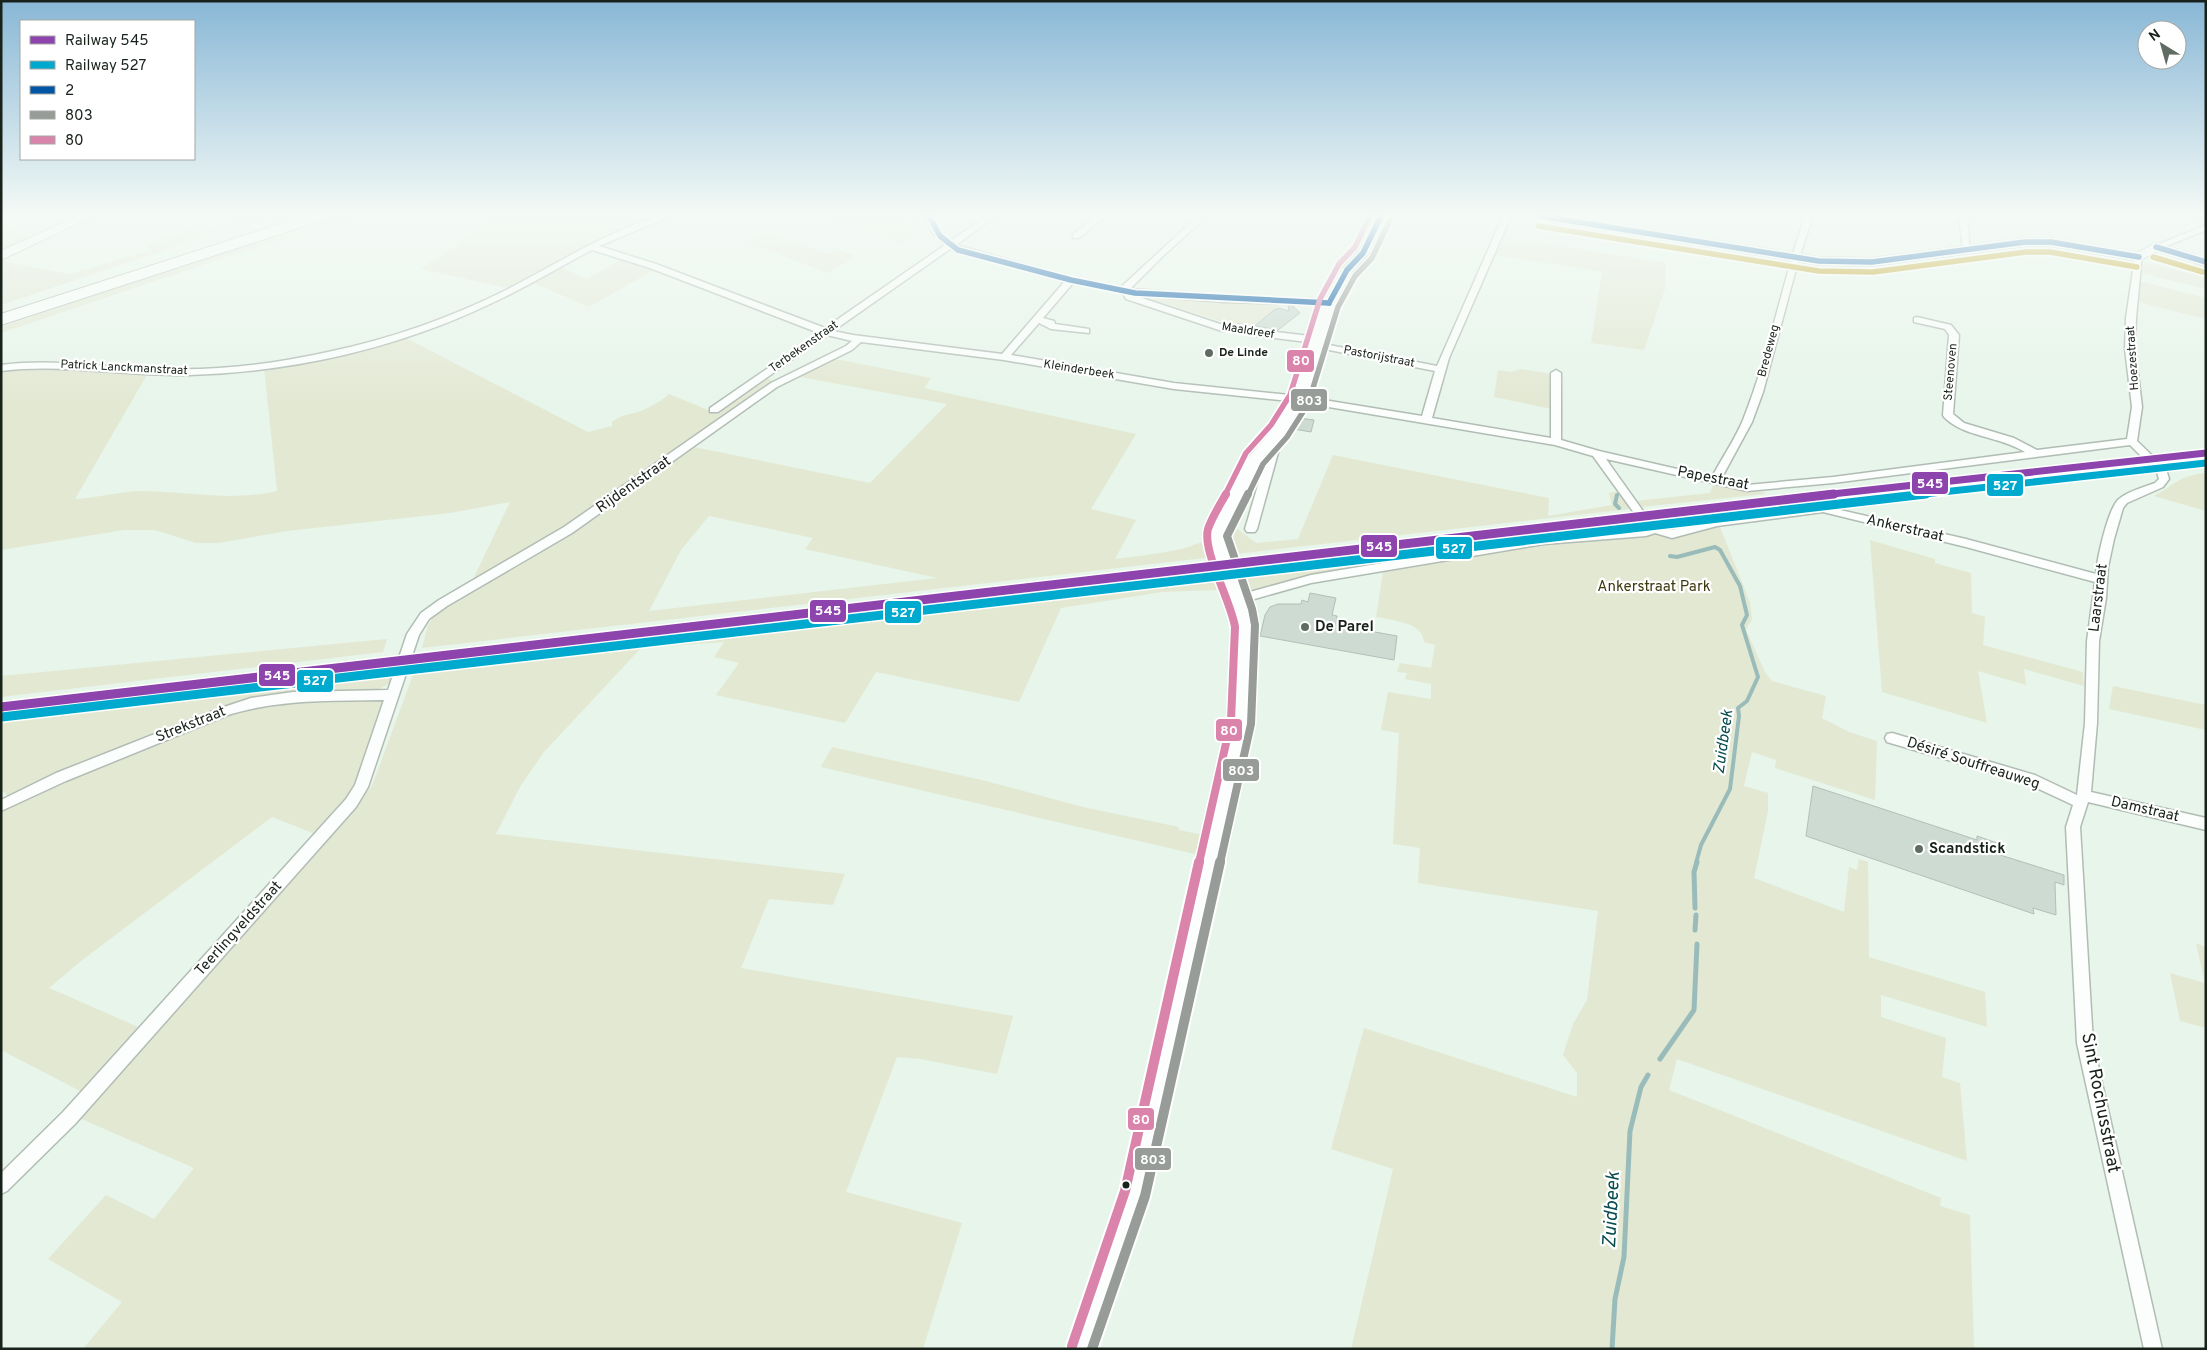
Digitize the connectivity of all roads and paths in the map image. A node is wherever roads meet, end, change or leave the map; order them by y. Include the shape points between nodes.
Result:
1 (100, 279) edge
2 (127, 279) edge
3 (533, 279) edge
4 (687, 279) edge
5 (902, 279) edge
6 (1068, 279) edge
7 (1134, 279) edge
8 (1342, 279) edge
9 (1479, 279) edge
10 (1789, 279) edge
11 (2136, 279) edge
12 (1072, 280) junction
13 (1125, 291) junction
14 (1329, 303) junction
15 (1, 311) edge
16 (1, 320) edge
17 (1038, 320) junction
18 (1917, 320) dead end
19 (1086, 331) dead end
20 (826, 332) junction
21 (859, 338) junction
22 (1318, 343) junction
23 (1004, 357) junction
24 (1, 368) edge
25 (1440, 368) junction
26 (1556, 373) dead end
27 (1299, 399) junction
28 (714, 410) dead end
29 (1426, 420) junction
30 (1279, 431) junction
31 (1556, 442) junction
32 (2132, 442) junction
33 (1597, 454) junction
34 (2034, 454) junction
35 (1715, 481) junction
36 (1251, 529) dead end
37 (1654, 530) junction
38 (2100, 579) junction
39 (1234, 586) junction
40 (413, 634) joint
41 (395, 688) junction
42 (1892, 738) dead end
43 (2082, 799) junction
44 (1, 806) edge
45 (2206, 824) edge
46 (1, 1185) edge
47 (1081, 1349) edge
48 (2153, 1349) edge

1 - 15 highway
2 - 16 highway
3 - 24 street, Patrick Lanckmanstraat via 478,306 380,341 309,359 190,372 37,363
4 - 20 street, Kleinderbeek
5 - 20 street, Terbekenstraat
6 - 12 street, Maaldreef
7 - 13 street
8 - 14 street
9 - 25 street
10 - 35 street, Bredeweg via 1747,422
11 - 32 street, Hoezestraat via 2130,349 2137,407
12 - 13 street, Maaldreef
12 - 17 street
13 - 14 street, Maaldreef
13 - 22 street, Maaldreef via 1132,298 1222,328 1231,326
14 - 22 street
17 - 19 street via 1051,323 1051,326
17 - 23 street
18 - 34 street, Steenoven via 1948,327 1954,335 1948,415 1952,421 2009,439
20 - 21 street, Kleinderbeek
20 - 28 street, Terbekenstraat
21 - 23 street, Kleinderbeek
21 - 40 street, Rijdentstraat via 849,348 774,386 568,530 434,608 417,625
22 - 25 street, Pastorijstraat
22 - 27 street
23 - 27 street, Kleinderbeek via 1174,386
25 - 29 street
26 - 31 street
27 - 29 street, Papestraat
27 - 30 street
29 - 31 street, Papestraat
30 - 36 street
30 - 39 street via 1255,458 1217,534
31 - 33 street, Papestraat
32 - 34 street, Papestraat
32 - 38 street, Laarstraat via 2162,471 2164,479 2159,485 2123,501 2118,508
33 - 35 street, Papestraat
33 - 37 street
34 - 35 street, Papestraat via 1747,488
37 - 38 street, Ankerstraat via 1672,534 1717,522 1822,509
37 - 39 street, Ankerstraat via 1544,540 1321,578 1250,596
38 - 43 street, Laarstraat via 2093,641 2091,723
39 - 47 street via 1244,626 1241,722 1135,1194
40 - 41 street, Teerlingveldstraat
41 - 44 street, Strekstraat via 251,703 61,777
41 - 46 street, Teerlingveldstraat via 361,787 351,803 69,1118
42 - 43 street, Désiré Souffreauweg via 2030,779
43 - 45 street, Damstraat
43 - 48 street, Sint Rochusstraat via 2073,827 2085,1043

